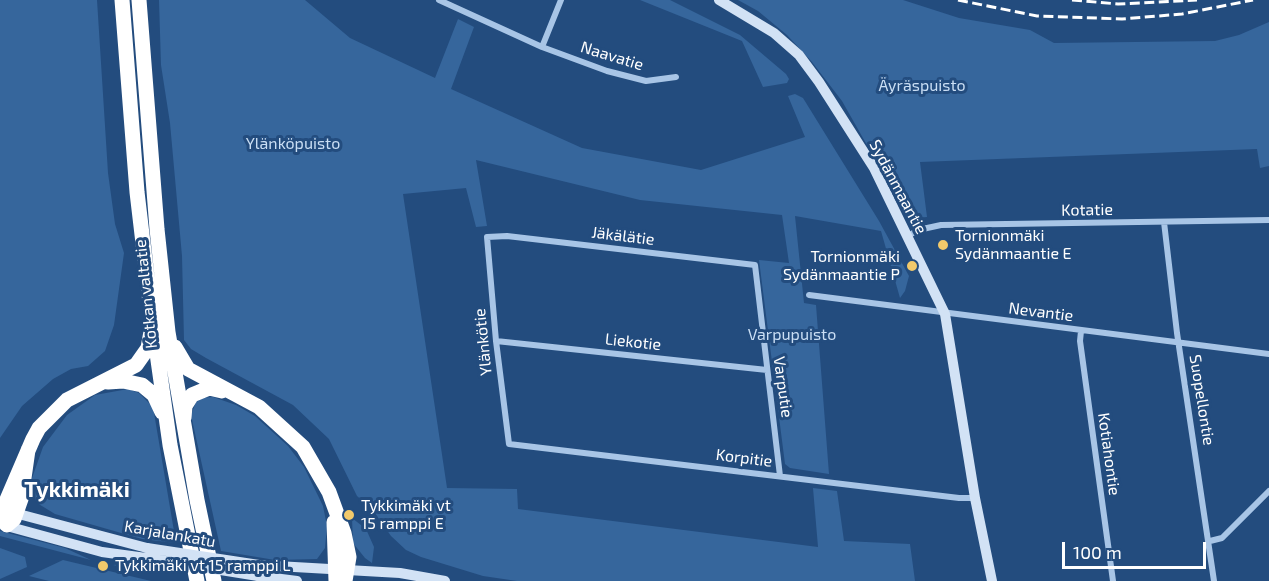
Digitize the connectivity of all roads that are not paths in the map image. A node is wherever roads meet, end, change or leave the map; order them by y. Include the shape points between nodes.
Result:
1 (122, 0) edge
2 (139, 0) edge
3 (439, 0) edge
4 (561, 0) edge
5 (719, 0) edge
6 (542, 47) junction
7 (676, 77) dead end
8 (1269, 220) edge
9 (1164, 222) junction
10 (908, 236) junction
11 (487, 237) joint
12 (754, 265) joint
13 (809, 295) dead end
14 (164, 297) junction
15 (151, 311) junction
16 (945, 314) junction
17 (1081, 331) junction
18 (496, 341) junction
19 (1180, 343) junction
20 (1269, 354) edge
21 (767, 370) junction
22 (105, 382) junction
23 (233, 393) junction
24 (185, 435) junction
25 (509, 444) joint
26 (170, 445) junction
27 (780, 476) junction
28 (1269, 491) edge
29 (975, 498) junction
30 (5, 516) edge
31 (1210, 541) junction
32 (147, 553) junction
33 (258, 570) junction
34 (341, 575) edge
35 (197, 581) edge
36 (214, 581) edge
37 (297, 581) edge
38 (445, 581) edge
39 (992, 581) edge
40 (1113, 581) edge
41 (1214, 581) edge

1 - 15 highway, Kotkan valtatie
2 - 14 highway, Kotkan valtatie
3 - 6 street, Naavatie
4 - 6 street
5 - 10 street, Sydänmaantie via 753,19 799,55 874,168
6 - 7 street, Naavatie via 637,80
8 - 9 street, Kotatie
9 - 10 street, Kotatie via 941,225
9 - 19 street, Suopellontie
10 - 16 street, Sydänmaantie
11 - 12 street, Jäkälätie via 507,236
11 - 18 street, Ylänkötie
12 - 21 street, Varputie
13 - 16 street, Nevantie via 931,309
14 - 23 highway via 182,363 196,375
14 - 24 highway, Kotkan valtatie
15 - 22 highway via 146,355
15 - 26 highway, Kotkan valtatie
16 - 17 street, Nevantie
16 - 29 street, Sydänmaantie
17 - 19 street, Nevantie
17 - 40 street, Kotiahontie
18 - 21 street, Liekotie
18 - 25 street, Ylänkötie
19 - 20 street, Nevantie
19 - 31 street, Suopellontie
21 - 27 street, Varputie
22 - 26 highway via 132,382 154,395 162,410
22 - 30 highway via 78,393 39,428
23 - 24 highway via 209,388 192,395 185,406
23 - 34 highway via 259,407 291,435 312,461 323,481 335,526
24 - 36 highway, Kotkan valtatie
25 - 27 street, Korpitie
26 - 35 highway, Kotkan valtatie
27 - 29 street, Korpitie
28 - 31 street via 1222,538
29 - 39 street, Sydänmaantie
30 - 32 street, Karjalankatu
30 - 32 street, Karjalankatu via 102,552
31 - 41 street, Suopellontie
32 - 33 street, Karjalankatu, bridge
33 - 34 street, Karjalankatu
33 - 37 street, Karjalankatu
34 - 38 street, Karjalankatu via 400,573

